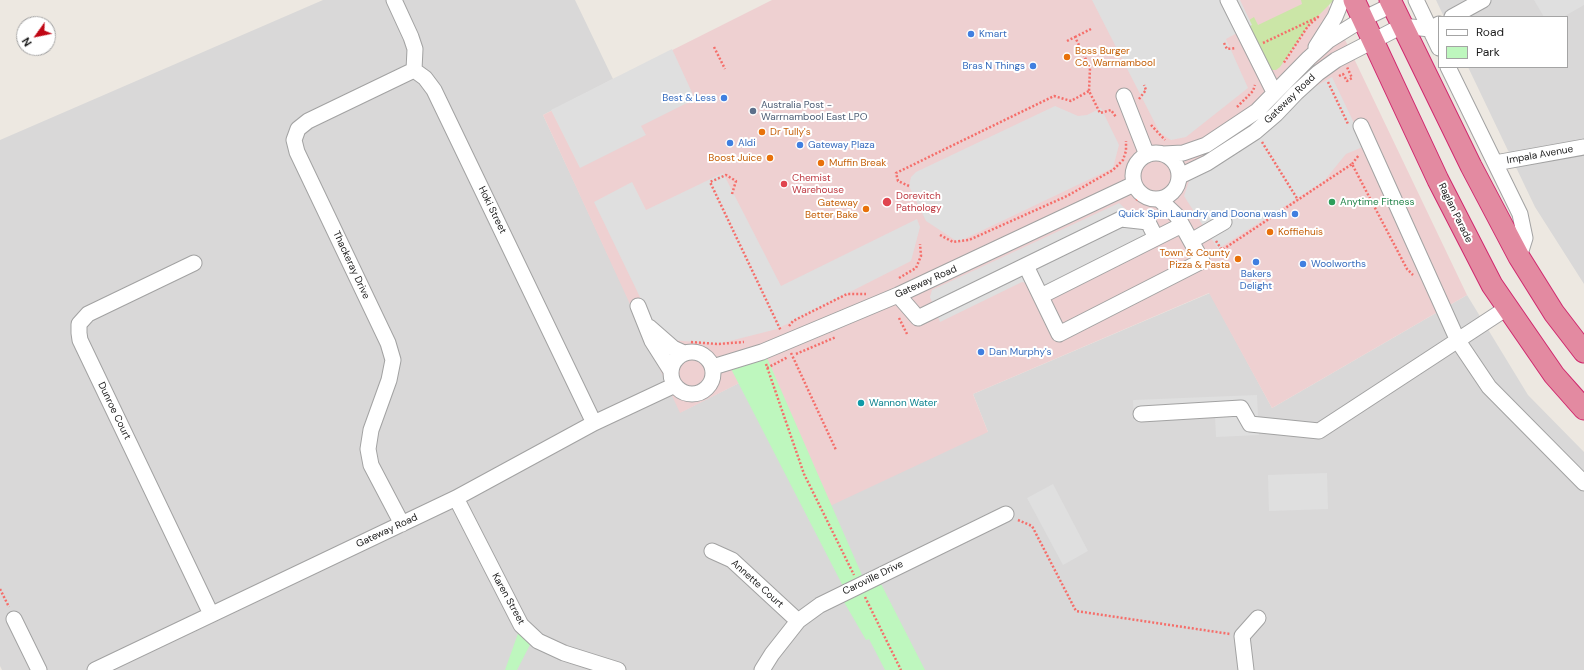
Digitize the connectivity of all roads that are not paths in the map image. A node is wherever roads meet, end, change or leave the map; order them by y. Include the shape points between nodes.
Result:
1 (394, 0) edge
2 (1228, 0) edge
3 (1342, 0) edge
4 (1354, 0) edge
5 (1416, 0) edge
6 (1483, 0) edge
7 (1391, 3) edge
8 (1454, 16) edge
9 (1363, 19) junction
10 (1402, 26) junction
11 (1434, 27) edge
12 (1373, 40) junction
13 (1438, 44) edge
14 (1309, 58) junction
15 (1448, 68) edge
16 (414, 70) junction
17 (1274, 92) junction
18 (1124, 96) dead end
19 (1355, 126) road end
20 (1584, 147) edge
21 (1166, 148) junction
22 (1147, 155) junction
23 (1495, 163) junction
24 (1180, 176) junction
25 (1134, 184) junction
26 (1175, 191) junction
27 (1160, 200) junction
28 (1179, 220) junction
29 (1224, 222) dead end
30 (1156, 238) junction
31 (1191, 241) junction
32 (1519, 257) junction
33 (194, 263) dead end
34 (1026, 266) junction
35 (914, 288) junction
36 (898, 295) junction
37 (1042, 296) junction
38 (638, 306) dead end
39 (1508, 308) junction
40 (918, 318) junction
41 (644, 322) junction
42 (1458, 341) junction
43 (678, 351) junction
44 (1584, 352) edge
45 (713, 367) junction
46 (673, 378) junction
47 (1584, 409) edge
48 (1141, 414) dead end
49 (594, 422) junction
50 (1584, 484) edge
51 (456, 498) junction
52 (1006, 514) road end
53 (402, 524) junction
54 (712, 551) dead end
55 (212, 614) junction
56 (1258, 618) dead end
57 (14, 619) road end
58 (798, 621) junction
59 (39, 670) edge
60 (95, 670) edge
61 (618, 670) edge
62 (762, 670) edge
63 (1246, 670) edge

1 - 16 street via 415,49
2 - 17 street
3 - 14 street, Gateway Road via 1335,17
4 - 9 highway, Raglan Parade
5 - 11 street
6 - 8 street
7 - 9 street, Gateway Road
7 - 10 highway
9 - 12 highway, Raglan Parade
9 - 14 street, Gateway Road via 1329,40
10 - 11 street
10 - 12 street, Gateway Road
10 - 32 highway
11 - 13 street
12 - 24 street, Gateway Road via 1318,73 1256,132 1208,163
12 - 39 highway, Raglan Parade via 1468,240 1492,285
14 - 17 street, Gateway Road
15 - 23 street
16 - 49 street, Hoki Street via 425,78 434,90
16 - 53 street, Thackeray Drive via 308,121 298,129 294,140 297,152 388,343 393,360 389,380 371,430 368,449 371,465
17 - 21 street, Gateway Road via 1257,111 1206,145 1183,153
18 - 22 street via 1133,138
19 - 42 street
20 - 23 street, Impala Avenue
21 - 22 street
21 - 24 street
22 - 25 street via 1136,164
23 - 32 street via 1523,224 1525,238
24 - 26 street
25 - 27 street via 1144,197
25 - 35 street, Gateway Road
26 - 27 street
26 - 28 street
27 - 28 street
28 - 30 street
28 - 31 street
29 - 31 street
30 - 34 street via 1148,222 1121,219
30 - 37 street
31 - 37 street via 1202,261 1059,334
32 - 44 highway via 1554,313
33 - 55 street, Dunroe Court via 88,314 79,324 79,333 80,340
34 - 37 street
34 - 40 street
35 - 36 street, Gateway Road
35 - 40 street
36 - 40 street
36 - 45 street, Gateway Road via 762,352
38 - 41 street
39 - 42 street
39 - 47 highway, Raglan Parade via 1554,375
41 - 43 street
41 - 46 street
42 - 48 street via 1319,431 1250,424 1241,408
42 - 50 street via 1489,387
43 - 45 street via 704,355
43 - 46 street
45 - 46 street via 710,385 696,394 684,393
46 - 49 street, Gateway Road
49 - 51 street, Gateway Road
51 - 53 street, Gateway Road
51 - 61 street, Karen Street via 521,625 538,641 564,653
52 - 58 street, Caroville Drive via 820,605
53 - 55 street, Gateway Road
54 - 58 street, Annette Court via 732,560
55 - 60 street, Gateway Road
56 - 63 street via 1242,636
57 - 59 street
58 - 62 street, Caroville Drive

